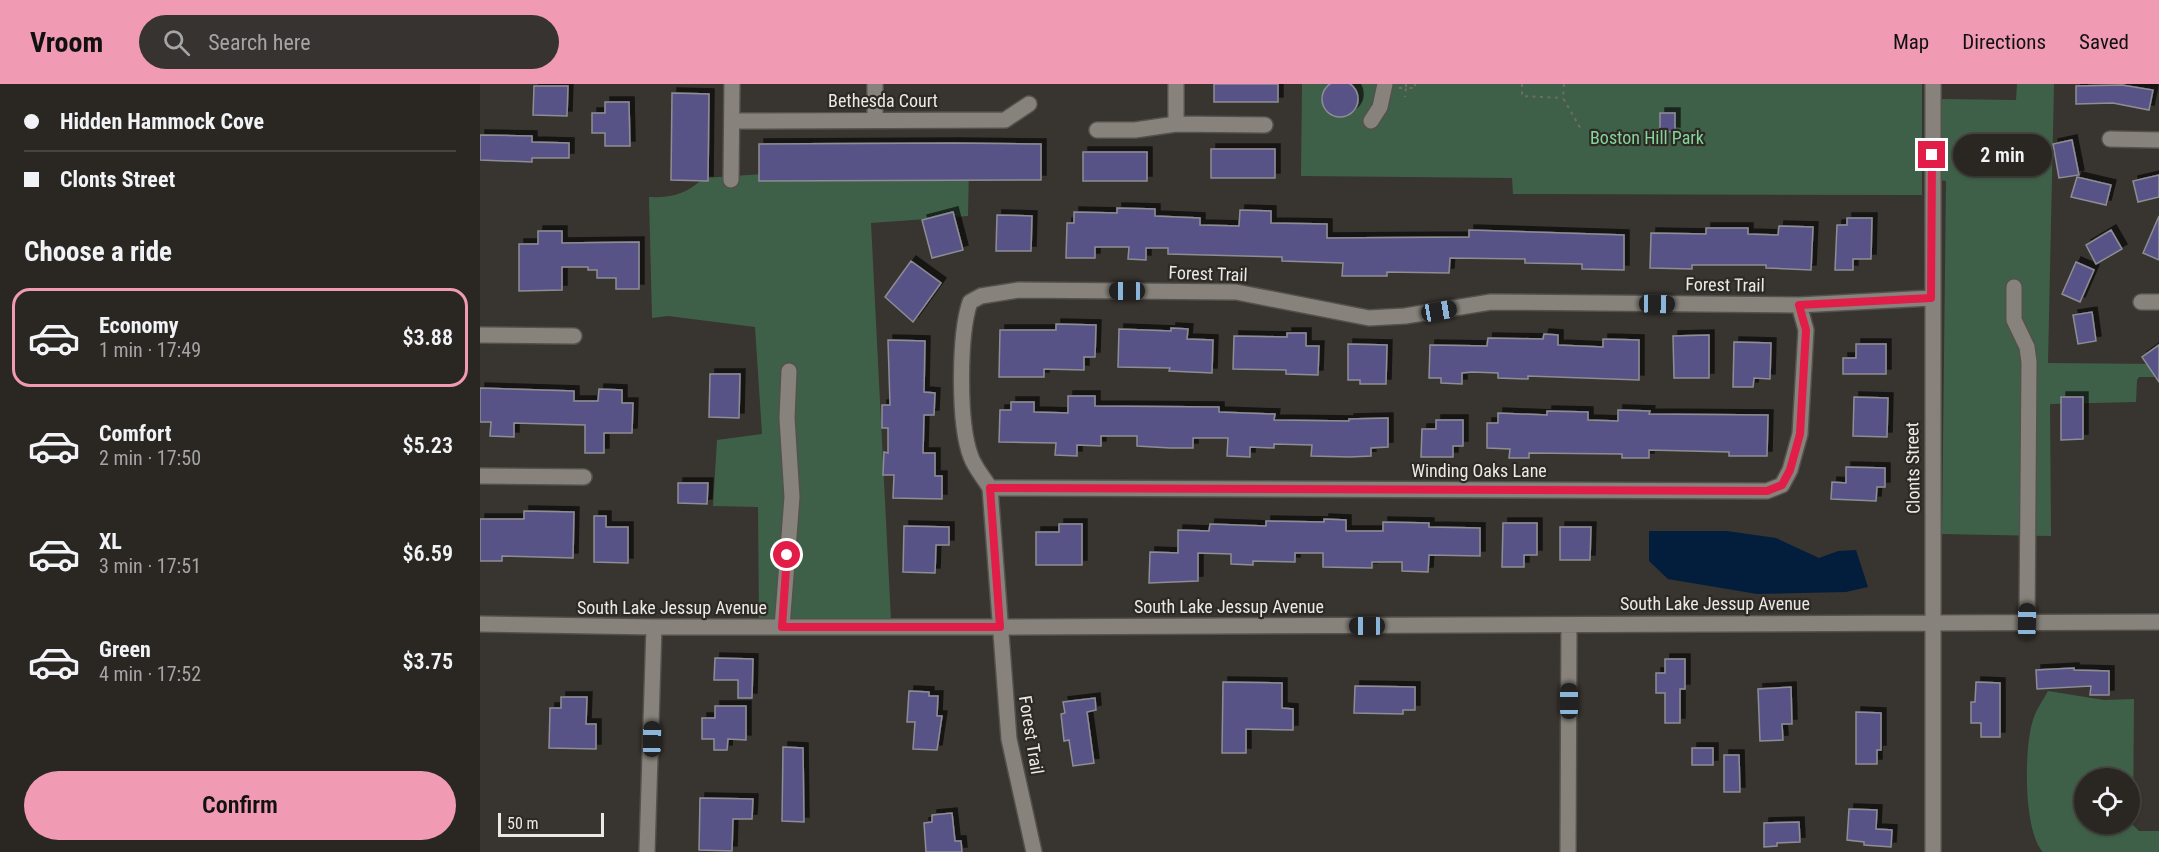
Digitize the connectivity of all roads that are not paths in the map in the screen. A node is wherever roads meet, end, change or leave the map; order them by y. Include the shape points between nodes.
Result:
1 (732, 84) edge
2 (875, 84) edge
3 (1176, 84) edge
4 (1384, 84) edge
5 (1933, 84) edge
6 (1029, 104) dead end
7 (732, 121) junction
8 (875, 121) junction
9 (1371, 122) dead end
10 (1176, 124) junction
11 (1265, 125) dead end
12 (1097, 130) dead end
13 (2110, 139) dead end
14 (2159, 140) edge
15 (732, 180) dead end
16 (2014, 287) dead end
17 (1931, 298) junction
18 (2141, 302) dead end
19 (2159, 302) edge
20 (1799, 305) junction
21 (480, 335) edge
22 (574, 336) dead end
23 (789, 371) dead end
24 (480, 476) edge
25 (584, 477) dead end
26 (990, 488) junction
27 (1935, 621) junction
28 (2027, 621) junction
29 (2159, 622) edge
30 (480, 624) edge
31 (1569, 625) junction
32 (654, 627) junction
33 (782, 627) junction
34 (1000, 627) junction
35 (647, 852) edge
36 (1034, 852) edge
37 (1568, 852) edge
38 (1933, 852) edge

1 - 7 street
2 - 8 street
3 - 10 street
4 - 9 street via 1380,107
5 - 17 street, Clonts Street
6 - 8 street, Bethesda Court via 1005,120
7 - 8 street, Bethesda Court
7 - 15 street
10 - 11 street
10 - 12 street via 1140,130
13 - 14 street
16 - 28 street via 2014,320 2027,347 2029,362
17 - 20 street, Forest Trail
17 - 27 street, Clonts Street
18 - 19 street
20 - 26 street, Winding Oaks Lane via 1806,330 1800,434 1782,485 1767,491
20 - 26 street, Forest Trail via 1491,302 1369,318 1236,292 1019,290 981,296 970,302 964,321 963,394 971,458
21 - 22 street
23 - 33 street via 787,418 792,497
24 - 25 street
26 - 34 street, Forest Trail
27 - 28 street, South Lake Jessup Avenue
27 - 31 street, South Lake Jessup Avenue
27 - 38 street, Clonts Street
28 - 29 street, South Lake Jessup Avenue
30 - 32 street, South Lake Jessup Avenue
31 - 34 street, South Lake Jessup Avenue
31 - 37 street
32 - 33 street, South Lake Jessup Avenue
32 - 35 street
33 - 34 street, South Lake Jessup Avenue
34 - 36 street, Forest Trail via 1009,739

